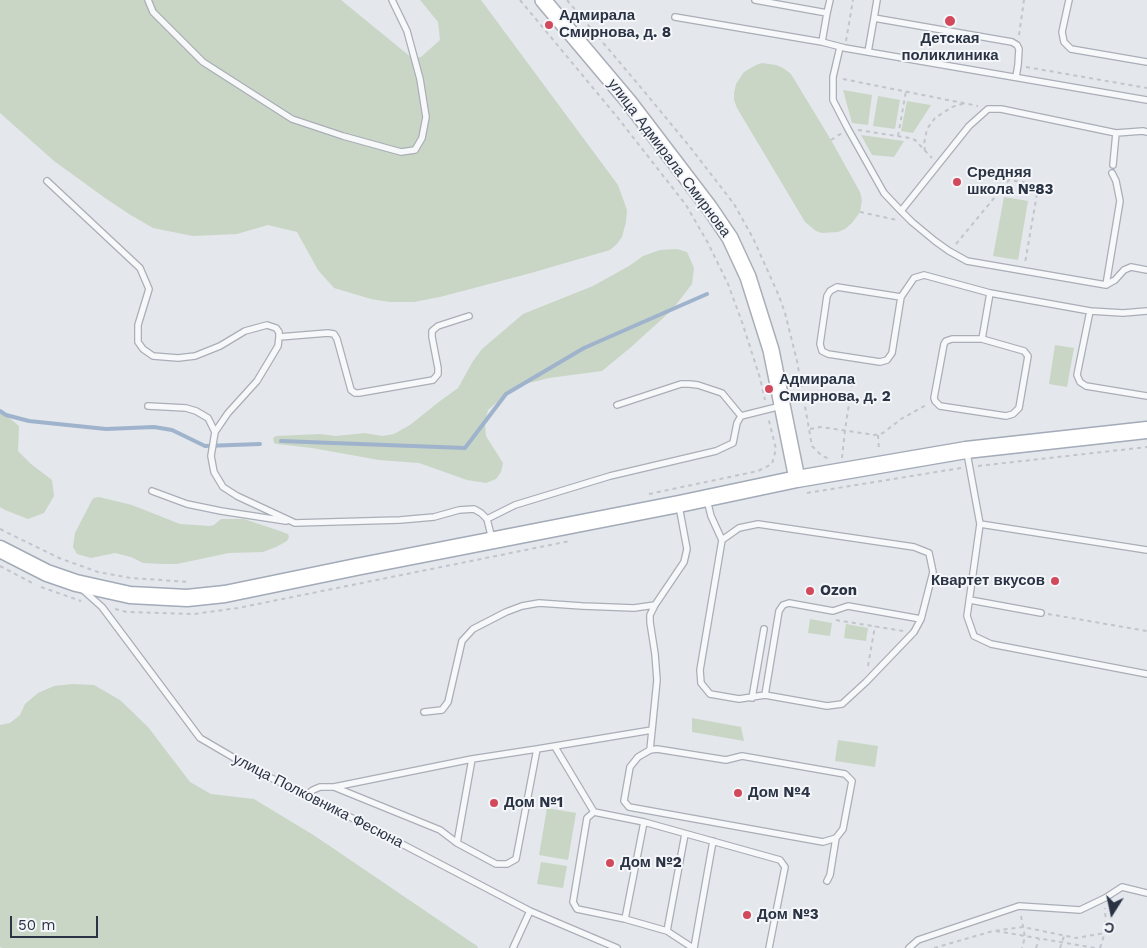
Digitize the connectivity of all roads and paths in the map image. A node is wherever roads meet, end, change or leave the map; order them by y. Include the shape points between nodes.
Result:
1 (148, 0) edge
2 (392, 0) edge
3 (520, 0) edge
4 (543, 0) edge
5 (755, 0) edge
6 (830, 0) edge
7 (854, 0) edge
8 (877, 0) edge
9 (1024, 0) edge
10 (1069, 0) edge
11 (827, 13) junction
12 (675, 17) dead end
13 (874, 18) junction
14 (822, 42) junction
15 (1017, 44) junction
16 (843, 47) junction
17 (868, 52) junction
18 (1147, 62) edge
19 (1018, 65) junction
20 (833, 77) junction
21 (1016, 77) junction
22 (1147, 88) edge
23 (906, 91) junction
24 (1147, 100) edge
25 (968, 103) junction
26 (988, 109) junction
27 (848, 129) junction
28 (1147, 132) edge
29 (1116, 133) junction
30 (898, 136) junction
31 (831, 140) dead end
32 (925, 151) junction
33 (938, 164) junction
34 (1113, 165) dead end
35 (1112, 173) dead end
36 (47, 181) dead end
37 (901, 211) junction
38 (860, 212) dead end
39 (912, 222) junction
40 (950, 252) junction
41 (1024, 270) junction
42 (1147, 270) edge
43 (1106, 285) junction
44 (990, 293) junction
45 (901, 297) junction
46 (1090, 311) junction
47 (1147, 311) edge
48 (469, 316) dead end
49 (280, 338) junction
50 (982, 340) junction
51 (852, 384) dead end
52 (1147, 396) edge
53 (935, 401) junction
54 (617, 404) dead end
55 (148, 406) dead end
56 (783, 406) junction
57 (766, 409) junction
58 (741, 416) junction
59 (809, 429) dead end
60 (845, 430) junction
61 (1147, 430) edge
62 (215, 432) junction
63 (878, 434) junction
64 (966, 450) junction
65 (879, 452) dead end
66 (842, 458) dead end
67 (797, 479) junction
68 (152, 491) dead end
69 (643, 496) dead end
70 (707, 498) junction
71 (679, 504) junction
72 (487, 520) junction
73 (295, 523) junction
74 (980, 524) junction
75 (0, 529) edge
76 (722, 540) junction
77 (492, 541) junction
78 (0, 549) edge
79 (1147, 550) edge
80 (195, 582) dead end
81 (76, 583) junction
82 (970, 600) junction
83 (655, 606) junction
84 (1041, 613) joint
85 (922, 619) junction
86 (764, 629) dead end
87 (1147, 631) edge
88 (914, 632) junction
89 (1147, 674) edge
90 (866, 682) junction
91 (765, 695) junction
92 (752, 698) junction
93 (424, 712) dead end
94 (652, 730) junction
95 (555, 747) junction
96 (537, 749) junction
97 (650, 750) junction
98 (472, 759) junction
99 (334, 787) junction
100 (306, 795) junction
101 (594, 812) junction
102 (644, 822) junction
103 (685, 834) junction
104 (836, 838) junction
105 (713, 841) junction
106 (456, 842) junction
107 (826, 881) dead end
108 (1147, 893) edge
109 (1105, 898) junction
110 (1019, 906) junction
111 (530, 911) junction
112 (625, 919) junction
113 (1023, 927) junction
114 (667, 931) junction
115 (993, 931) junction
116 (1105, 933) junction
117 (1025, 936) junction
118 (1064, 936) junction
119 (1039, 939) junction
120 (1062, 942) junction
121 (513, 948) edge
122 (617, 948) edge
123 (694, 948) edge
124 (769, 948) edge
125 (909, 948) edge
126 (934, 948) edge
127 (1022, 948) edge
128 (1036, 948) edge
129 (1060, 948) edge
130 (1095, 948) edge
131 (1100, 948) edge

1 - 2 lane via 153,12 203,62 292,119 401,152 416,150 426,117 407,31
3 - 57 path via 686,205 728,284 760,378
4 - 56 street, улица Адмирала Смирнова via 629,102 730,238 748,277 771,350
5 - 11 lane
6 - 11 lane
7 - 16 path
8 - 13 lane
9 - 15 path
10 - 18 lane via 1062,32 1064,42 1071,48
11 - 14 lane
12 - 14 lane
13 - 15 lane
13 - 17 lane
14 - 16 lane
15 - 19 lane
16 - 17 lane
16 - 20 lane
17 - 21 lane
19 - 21 lane
19 - 22 path
20 - 23 path
20 - 27 lane via 833,100
21 - 24 lane
23 - 25 path
23 - 30 path
25 - 26 path
25 - 32 path via 952,107 935,118 927,129
26 - 29 lane
26 - 33 lane via 969,126
27 - 30 path
27 - 31 path
27 - 37 lane via 884,193
28 - 29 lane
29 - 34 lane
30 - 32 path via 914,139
32 - 33 path
33 - 37 lane
35 - 43 lane via 1120,201
36 - 49 lane via 140,268 149,289 138,325 138,342 153,356 194,356 245,331 267,325 276,328
37 - 39 lane
38 - 39 path
39 - 40 lane
40 - 41 lane via 967,260
40 - 41 path via 1008,180 1034,184 1038,188
41 - 43 lane
42 - 43 lane via 1131,267
44 - 45 lane via 924,276 914,278
44 - 46 lane
44 - 50 lane
45 - 45 lane via 836,287 830,290 820,344 822,350 828,354 880,362 887,360 892,353
46 - 47 lane
46 - 52 lane via 1078,375 1080,382 1086,386
48 - 49 lane via 432,331 438,368 433,380 359,393 351,390 334,334
49 - 62 lane via 257,381
50 - 53 lane via 946,341
50 - 53 lane via 1024,351 1028,356 1017,411 1006,416 940,406
51 - 60 path
53 - 63 path
54 - 58 lane via 689,384 722,393
55 - 62 lane via 196,411 208,418
56 - 57 lane
56 - 67 street, улица Адмирала Смирнова
57 - 58 lane
57 - 69 path via 776,449 772,464 758,471
58 - 72 lane via 733,443 716,451 610,476 515,505
59 - 60 path
60 - 63 path
60 - 66 path
61 - 64 main road
62 - 73 lane via 211,456 214,472 223,487
63 - 65 path
64 - 67 main road
64 - 74 lane
67 - 70 main road
68 - 73 lane via 187,504
70 - 71 main road
70 - 76 lane via 710,516
71 - 77 main road
71 - 83 lane via 687,549 684,562
72 - 73 lane via 474,509 400,520
72 - 77 lane
74 - 79 lane
74 - 82 lane
75 - 80 path via 59,558 98,572 131,578
76 - 85 lane via 739,528 758,524 914,547 929,553 934,572
76 - 92 lane via 700,670 701,683 710,694
77 - 81 main road via 225,594 187,598 130,595
78 - 81 main road via 47,573
81 - 100 lane, улица Полковника Фесюна via 102,607 200,738
82 - 84 lane
82 - 89 lane via 967,616 974,636 991,644
83 - 93 lane via 634,608 539,603 506,612 473,629 462,641 448,702 442,710
83 - 94 lane via 650,616 657,680
84 - 87 path
85 - 88 lane
85 - 91 lane via 848,606 833,610 789,602 779,611
86 - 92 lane
88 - 90 lane
88 - 90 path via 875,626
90 - 91 lane via 842,704 827,706
91 - 92 lane
94 - 95 lane
94 - 97 lane
95 - 96 lane
95 - 101 lane
96 - 98 lane
96 - 106 lane via 516,859 507,864 496,864
97 - 104 lane via 726,760 742,756 845,774 852,782 843,829
97 - 104 lane via 638,757 630,768 624,801 629,807 823,842
98 - 99 lane
98 - 106 lane
99 - 100 lane via 313,790
99 - 106 lane via 440,830
100 - 111 lane, улица Полковника Фесюна
101 - 102 lane
101 - 112 lane via 587,818 573,902 577,909
102 - 103 lane
102 - 112 lane
103 - 105 lane
103 - 114 lane
104 - 107 lane via 830,875
105 - 123 lane
105 - 124 lane via 780,860 785,867
108 - 109 lane via 1122,887
109 - 110 lane via 1080,910
109 - 116 path
110 - 113 path
110 - 125 lane via 918,940
111 - 121 lane
111 - 122 lane, улица Полковника Фесюна
112 - 114 lane
113 - 115 path
113 - 117 path
113 - 118 path
114 - 123 lane
115 - 117 path
115 - 126 path
116 - 118 path via 1076,938
116 - 131 path
117 - 119 path
117 - 127 path
118 - 120 path
119 - 120 path
119 - 128 path
120 - 129 path
120 - 130 path

